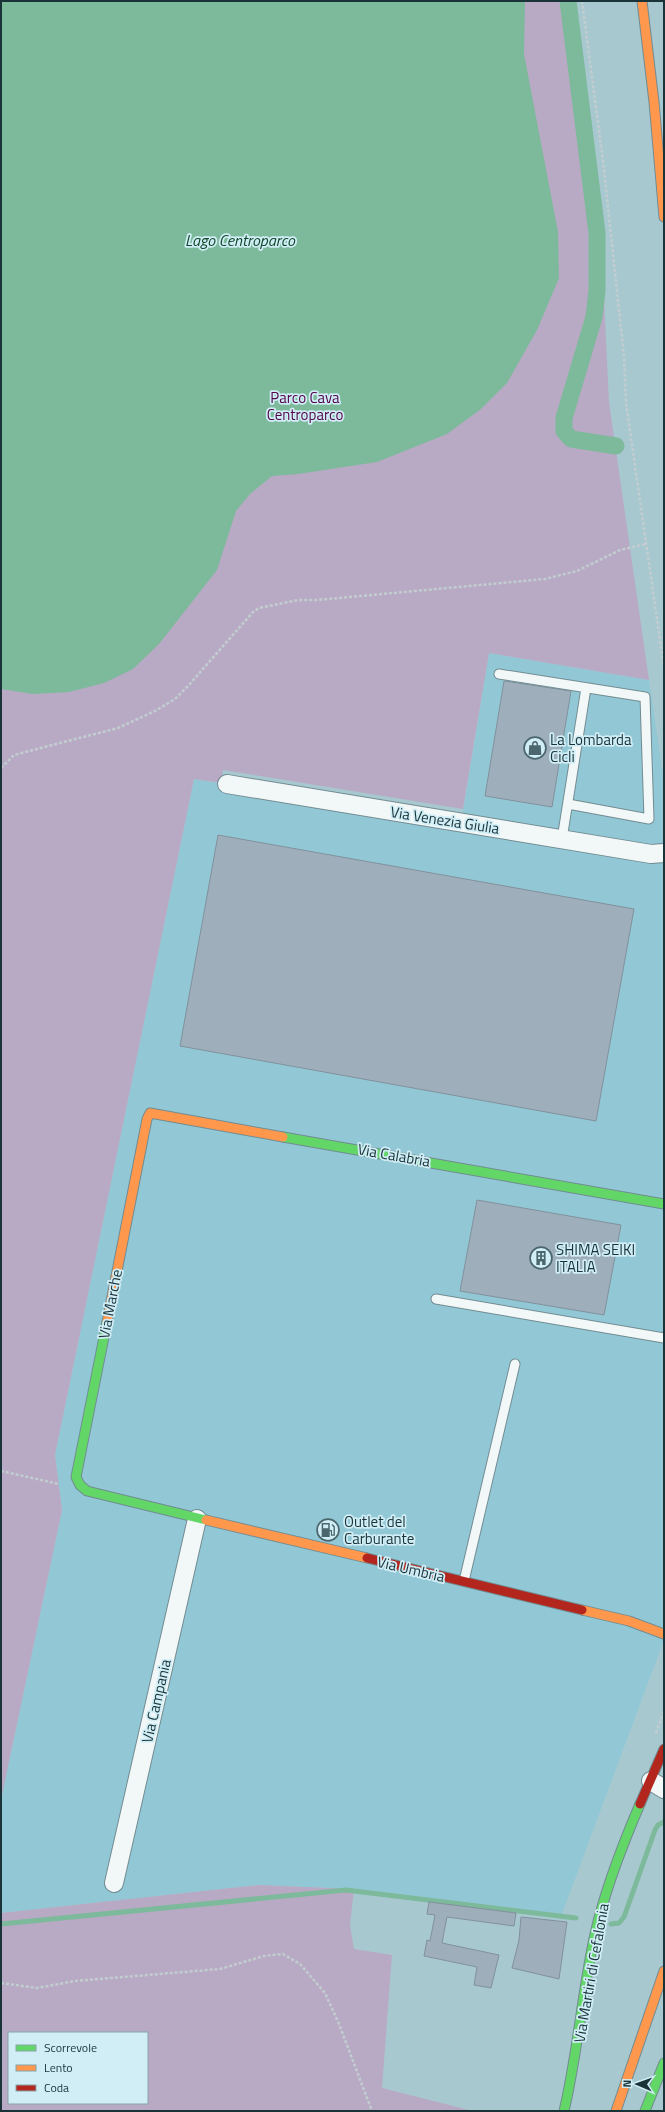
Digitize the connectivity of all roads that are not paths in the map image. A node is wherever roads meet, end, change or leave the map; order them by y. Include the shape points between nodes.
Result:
1 (642, 1) edge
2 (664, 217) edge
3 (499, 674) dead end
4 (586, 688) junction
5 (227, 784) dead end
6 (568, 804) junction
7 (562, 840) junction
8 (664, 853) edge
9 (149, 1114) joint
10 (664, 1191) edge
11 (640, 1198) junction
12 (664, 1204) edge
13 (436, 1298) dead end
14 (664, 1338) edge
15 (515, 1364) dead end
16 (87, 1491) joint
17 (197, 1519) junction
18 (464, 1581) junction
19 (664, 1634) edge
20 (664, 1749) edge
21 (657, 1785) edge
22 (114, 1883) dead end
23 (664, 1972) edge
24 (664, 2063) edge
25 (636, 2082) dead end
26 (664, 2086) edge
27 (564, 2111) edge
28 (616, 2111) edge
29 (624, 2111) edge
30 (645, 2111) edge
31 (651, 2111) edge

1 - 2 main road
3 - 4 lane
4 - 6 lane
4 - 6 lane via 645,697 649,819
5 - 7 street, Via Venezia Giulia
6 - 7 lane
7 - 8 street, Via Venezia Giulia via 651,854
9 - 11 main road, Via Calabria
9 - 16 main road, Via Marche via 76,1474 78,1482
10 - 11 street, Via Calabria
11 - 12 main road, Via Calabria
13 - 14 lane
15 - 18 lane
16 - 17 main road, Via Umbria
17 - 18 main road, Via Umbria
17 - 22 street, Via Campania
18 - 19 main road, Via Umbria via 629,1621
20 - 21 main road, Via Martiri di Cefalonia
21 - 27 main road, Via Martiri di Cefalonia via 613,1873 600,1911 573,2073
23 - 28 main road
24 - 30 main road
25 - 29 main road
26 - 31 main road

